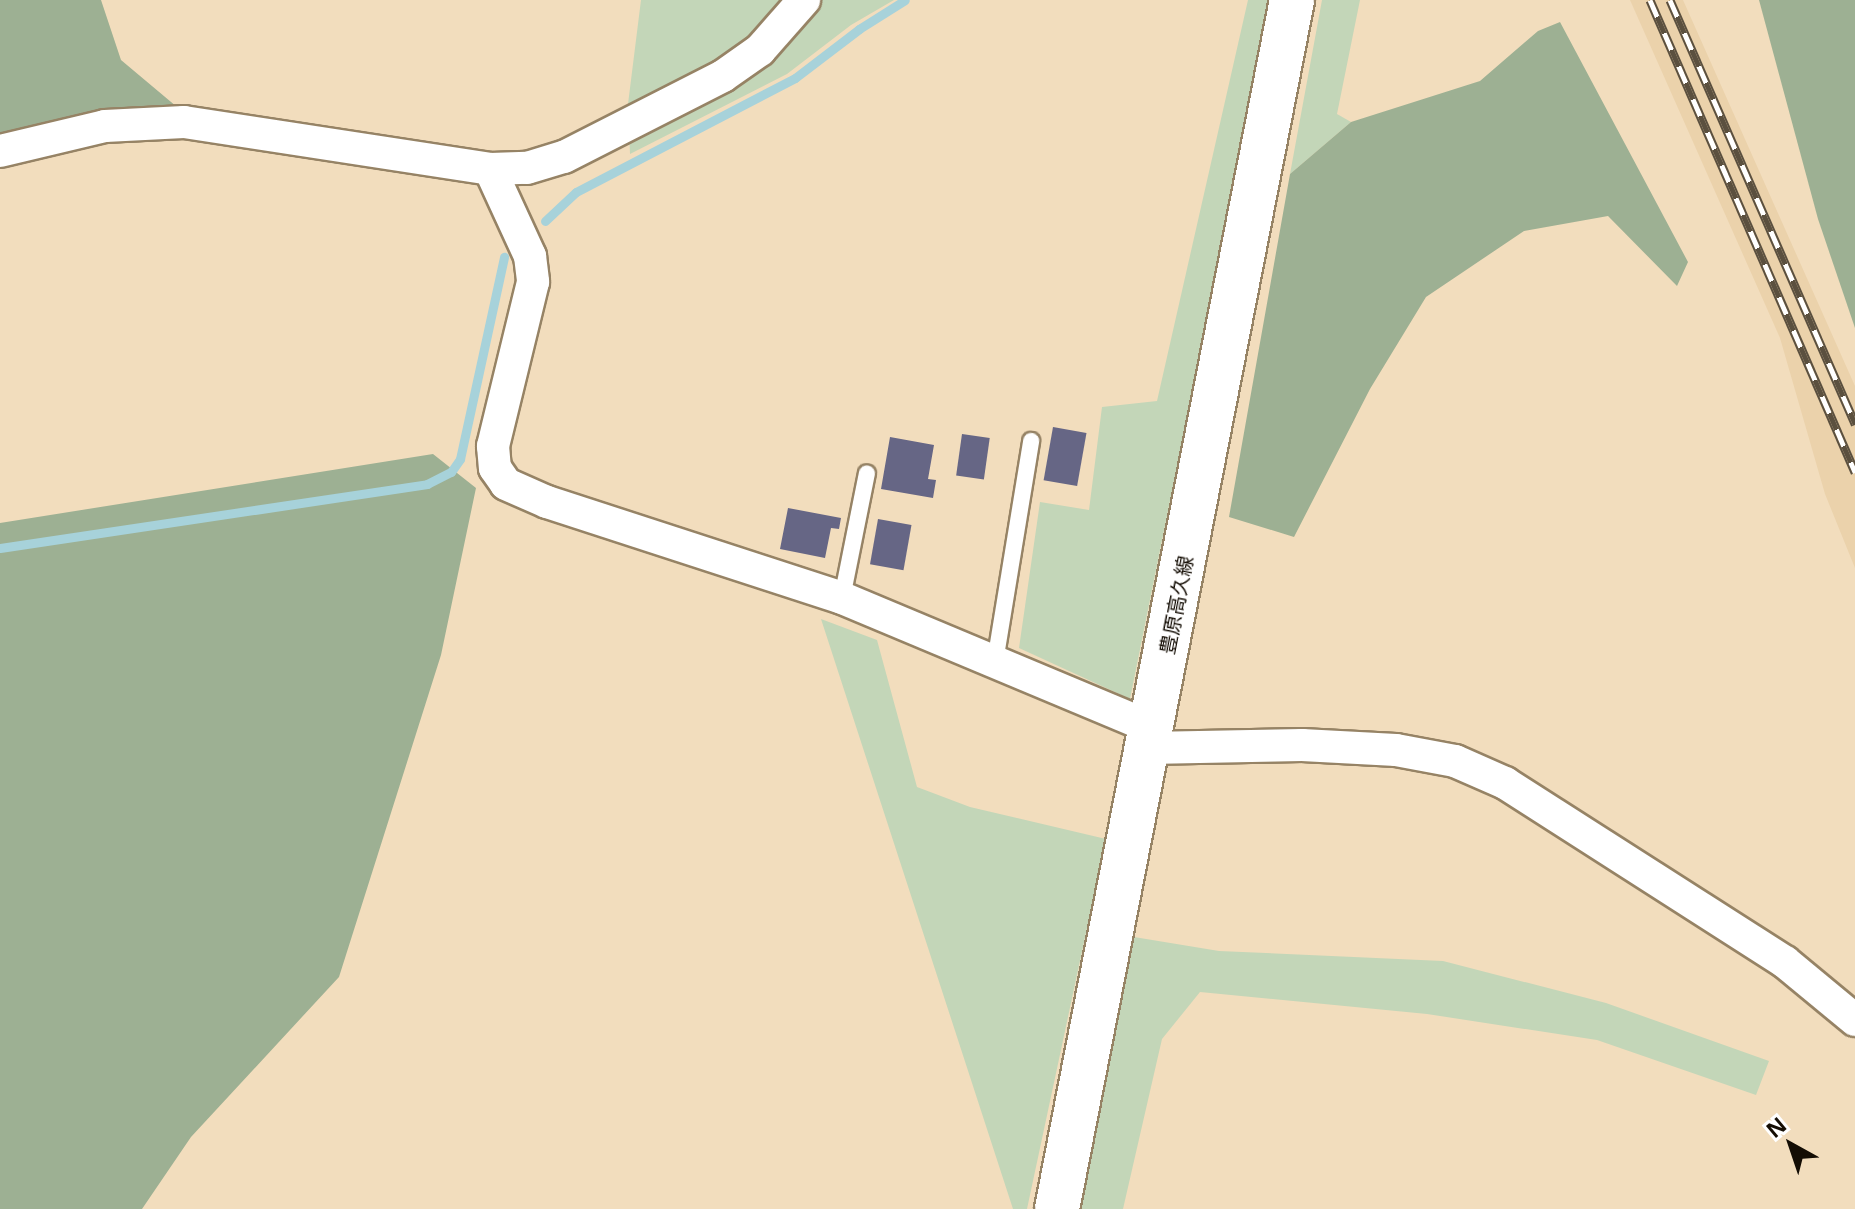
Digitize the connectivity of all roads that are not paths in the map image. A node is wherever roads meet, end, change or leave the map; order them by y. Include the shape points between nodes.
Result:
1 (804, 0) edge
2 (1292, 0) edge
3 (0, 151) edge
4 (490, 169) junction
5 (1031, 441) dead end
6 (867, 473) dead end
7 (842, 598) junction
8 (995, 662) junction
9 (1150, 738) junction
10 (1855, 1020) edge
11 (1057, 1209) edge

1 - 4 street via 760,50 723,76 564,157 527,168
2 - 9 main road, 豊原高久線
3 - 4 street via 105,126 184,122
4 - 7 street via 530,256 533,282 493,446 495,468 506,484
5 - 8 lane
6 - 7 lane
7 - 8 street
8 - 9 street
9 - 10 street via 1396,750 1455,761 1505,783 1785,962
9 - 11 main road, 豊原高久線

